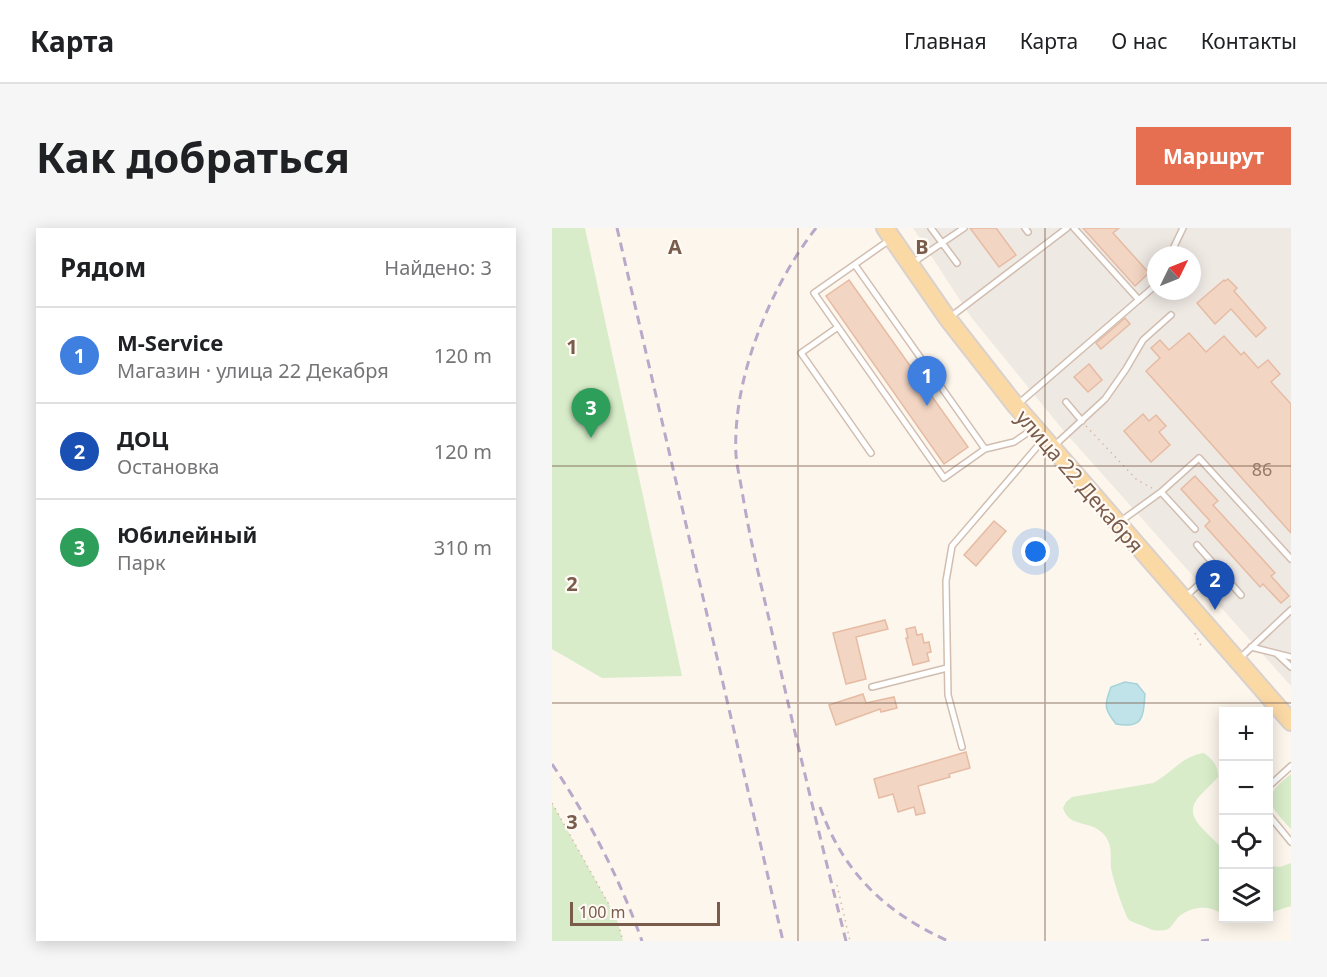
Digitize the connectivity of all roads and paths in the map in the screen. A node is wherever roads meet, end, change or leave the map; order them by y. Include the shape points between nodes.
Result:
1 (931, 228) edge
2 (964, 228) edge
3 (1067, 228) edge
4 (1074, 228) edge
5 (1183, 228) edge
6 (888, 233) edge
7 (942, 243) junction
8 (1174, 246) edge
9 (957, 263) dead end
10 (855, 265) junction
11 (910, 265) junction
12 (1147, 293) edge
13 (1139, 300) junction
14 (1170, 315) dead end
15 (948, 319) junction
16 (838, 327) junction
17 (1066, 402) dead end
18 (1016, 406) junction
19 (1082, 421) junction
20 (1043, 438) junction
21 (985, 449) junction
22 (871, 453) dead end
23 (1161, 492) junction
24 (1117, 524) junction
25 (1195, 529) dead end
26 (1197, 545) dead end
27 (1291, 559) edge
28 (1217, 568) junction
29 (1241, 595) dead end
30 (1183, 599) junction
31 (1291, 610) edge
32 (1251, 647) junction
33 (1275, 652) junction
34 (1291, 657) edge
35 (1238, 660) junction
36 (1291, 667) edge
37 (947, 668) junction
38 (872, 687) dead end
39 (1291, 722) edge
40 (962, 747) dead end
41 (1291, 766) edge
42 (1273, 783) edge
43 (552, 803) edge
44 (1270, 815) edge
45 (1291, 842) edge
46 (837, 885) dead end
47 (623, 941) edge
48 (850, 941) edge

1 - 7 lane
2 - 7 lane
3 - 15 lane
4 - 13 lane
5 - 8 lane
6 - 10 lane
6 - 11 main road, улица 22 Декабря
7 - 9 lane
7 - 11 lane
10 - 16 lane via 814,294
10 - 21 lane
11 - 15 main road, улица 22 Декабря
12 - 13 lane
13 - 18 lane
14 - 19 lane via 1143,340 1105,399
15 - 18 main road, улица 22 Декабря
16 - 21 lane via 944,478
16 - 22 lane via 801,353
17 - 19 lane
18 - 20 main road, улица 22 Декабря
19 - 20 lane
19 - 23 path via 1137,480
20 - 21 lane
20 - 24 main road, улица 22 Декабря
20 - 37 lane via 952,546 946,581
23 - 24 lane
23 - 25 lane
23 - 27 lane via 1199,458
24 - 30 main road, улица 22 Декабря
26 - 28 lane
28 - 29 lane
28 - 30 lane
30 - 35 main road, улица 22 Декабря
31 - 32 lane
32 - 33 lane
32 - 35 lane
33 - 34 lane
33 - 36 lane
35 - 39 main road, улица 22 Декабря
37 - 38 lane
37 - 40 lane via 948,695
41 - 42 lane
43 - 47 path via 615,917
44 - 45 lane
46 - 48 path

